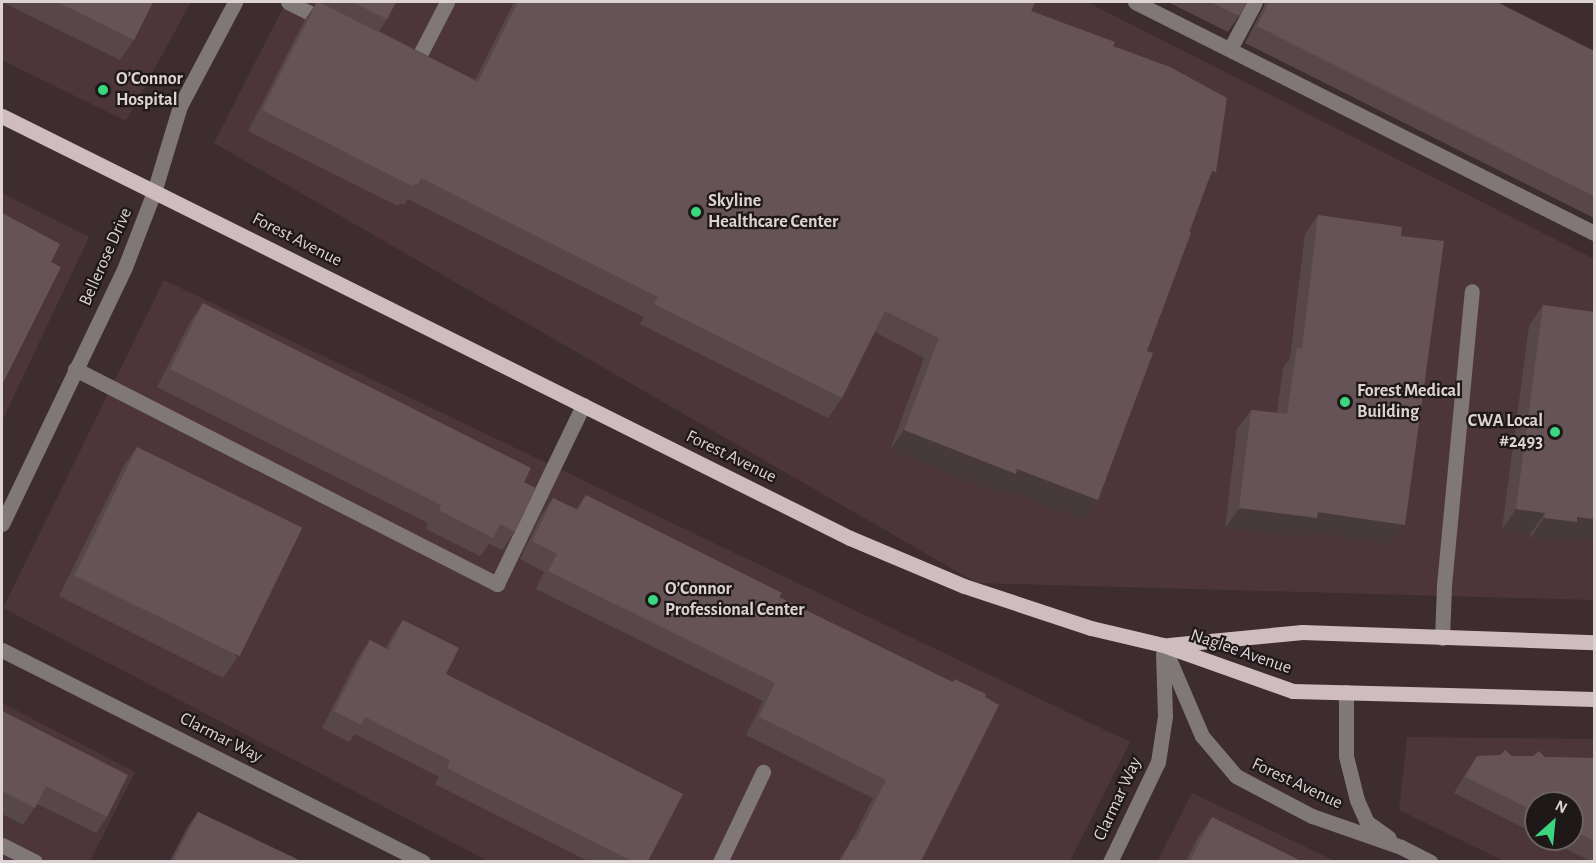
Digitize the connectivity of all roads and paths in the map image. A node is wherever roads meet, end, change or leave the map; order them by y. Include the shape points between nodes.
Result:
1 (235, 2) edge
2 (288, 2) edge
3 (447, 2) edge
4 (1135, 2) edge
5 (1255, 2) edge
6 (340, 28) edge
7 (1230, 49) junction
8 (393, 55) edge
9 (2, 116) edge
10 (154, 192) junction
11 (1594, 233) edge
12 (1472, 291) dead end
13 (75, 369) junction
14 (583, 405) junction
15 (2, 524) edge
16 (1442, 638) junction
17 (1594, 642) edge
18 (1163, 645) junction
19 (2, 650) edge
20 (1346, 692) junction
21 (1594, 699) edge
22 (763, 772) dead end
23 (2, 845) edge
24 (1401, 847) junction
25 (35, 861) edge
26 (423, 861) edge
27 (720, 861) edge
28 (1110, 861) edge
29 (1430, 861) edge

1 - 10 street, Bellerose Drive via 180,106
2 - 6 street
3 - 8 street via 414,66
4 - 7 street
5 - 7 street
7 - 11 street
9 - 10 main road, Forest Avenue
10 - 13 street, Bellerose Drive via 125,267
10 - 14 main road, Forest Avenue
12 - 16 street
13 - 14 street via 497,584
13 - 15 street, Bellerose Drive
14 - 18 main road, Forest Avenue via 850,538 964,586 1091,628
16 - 17 main road, Naglee Avenue
16 - 18 main road, Naglee Avenue via 1302,632
18 - 20 main road, Naglee Avenue via 1293,691
18 - 24 street, Forest Avenue via 1202,736 1236,776 1312,816
18 - 28 street, Clarmar Way via 1165,716 1158,762
19 - 26 street, Clarmar Way
20 - 21 main road, Naglee Avenue
20 - 24 street, Forest Avenue via 1346,756 1357,800 1367,822
22 - 27 street
23 - 25 street
24 - 29 street, Forest Avenue

